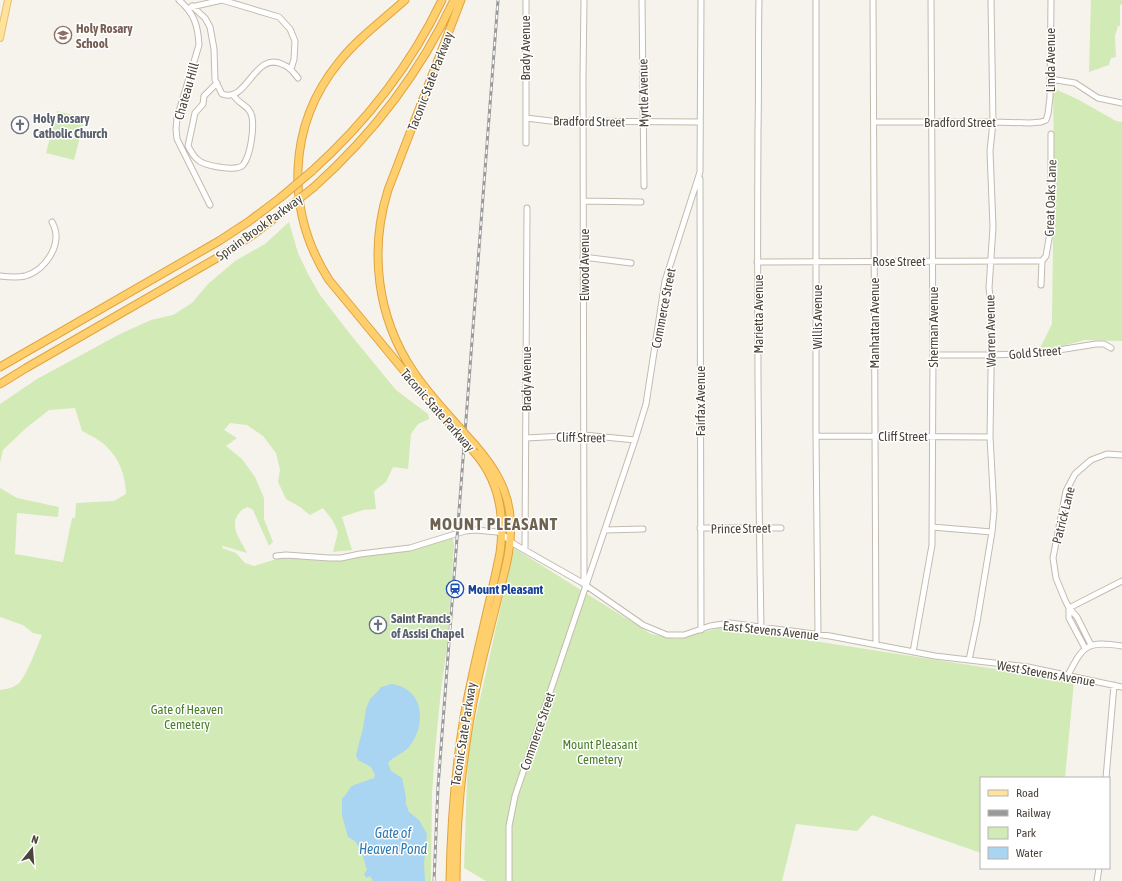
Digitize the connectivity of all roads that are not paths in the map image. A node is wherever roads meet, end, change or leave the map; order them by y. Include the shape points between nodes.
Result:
1 (8, 0) edge
2 (179, 0) edge
3 (406, 0) edge
4 (442, 0) edge
5 (454, 0) edge
6 (461, 0) edge
7 (526, 0) edge
8 (584, 0) edge
9 (642, 0) edge
10 (701, 0) edge
11 (759, 0) edge
12 (816, 0) edge
13 (873, 0) edge
14 (931, 0) edge
15 (991, 0) edge
16 (1050, 0) edge
17 (190, 7) junction
18 (0, 38) edge
19 (290, 69) junction
20 (298, 78) dead end
21 (1050, 79) junction
22 (217, 83) junction
23 (233, 94) junction
24 (1122, 103) edge
25 (526, 118) junction
26 (1046, 120) joint
27 (583, 121) junction
28 (643, 122) junction
29 (700, 122) junction
30 (874, 122) junction
31 (932, 122) junction
32 (993, 122) junction
33 (1051, 134) dead end
34 (526, 143) dead end
35 (700, 172) junction
36 (644, 186) dead end
37 (584, 201) junction
38 (641, 202) dead end
39 (210, 205) dead end
40 (527, 208) dead end
41 (52, 222) dead end
42 (583, 257) junction
43 (991, 260) junction
44 (874, 261) junction
45 (932, 261) junction
46 (1042, 261) junction
47 (757, 262) junction
48 (817, 262) junction
49 (631, 263) dead end
50 (0, 276) edge
51 (1040, 285) dead end
52 (1111, 348) dead end
53 (933, 355) junction
54 (990, 355) junction
55 (0, 367) edge
56 (0, 384) edge
57 (459, 430) junction
58 (584, 435) junction
59 (816, 436) junction
60 (874, 436) junction
61 (933, 436) junction
62 (990, 437) junction
63 (526, 438) junction
64 (635, 440) junction
65 (1122, 455) edge
66 (759, 527) junction
67 (932, 527) junction
68 (700, 528) junction
69 (781, 528) dead end
70 (643, 529) dead end
71 (585, 530) joint
72 (605, 530) junction
73 (992, 532) junction
74 (502, 534) junction
75 (510, 541) junction
76 (525, 550) junction
77 (276, 556) dead end
78 (1122, 581) edge
79 (587, 586) junction
80 (1069, 608) junction
81 (761, 627) junction
82 (701, 630) junction
83 (818, 635) junction
84 (876, 645) junction
85 (1090, 646) junction
86 (1122, 646) edge
87 (1085, 648) junction
88 (913, 652) junction
89 (969, 660) junction
90 (1068, 675) junction
91 (1114, 685) junction
92 (1122, 687) edge
93 (1106, 777) edge
94 (1098, 869) edge
95 (450, 881) edge
96 (456, 881) edge
97 (509, 881) edge
98 (1098, 881) edge

1 - 18 main road
2 - 17 street, Chateau Hill
3 - 57 highway, Taconic State Parkway via 348,50 333,68 318,93 306,121 300,147 297,174 299,202 308,239 329,280 424,395
4 - 55 highway, Sprain Brook Parkway, bridge via 418,44 385,91 352,131 312,171 280,198 218,241
5 - 56 highway, Sprain Brook Parkway, bridge via 430,46 394,99 353,149 314,187 222,255
6 - 57 highway, Taconic State Parkway via 388,190 381,215 378,250 382,299 397,342 417,378
7 - 25 street, Brady Avenue
8 - 27 street, Elwood Avenue
9 - 28 street, Myrtle Avenue
10 - 29 street, Commerce Street
11 - 47 street, Marietta Avenue
12 - 48 street, Willis Avenue
13 - 30 street, Manhattan Avenue
14 - 31 street, Sherman Avenue
15 - 32 street, Warren Avenue
16 - 21 street, Linda Avenue
17 - 19 street via 222,0 280,17 290,29 295,41 294,59
17 - 22 street via 199,11 210,27
17 - 39 street, Chateau Hill via 199,45 177,118 176,134 180,147
19 - 20 street
19 - 23 street via 284,64 268,63
21 - 24 street via 1075,83 1098,98
21 - 26 street, Linda Avenue
22 - 23 street via 222,94
22 - 23 street via 204,96 203,104 195,113 188,146 197,160 226,168 243,165 250,150 252,117 250,109 235,99
25 - 27 street, Bradford Street
25 - 34 street, Brady Avenue
26 - 32 street, Bradford Street via 1030,124
27 - 28 street, Bradford Street
27 - 37 street, Elwood Avenue
28 - 29 street, Bradford Street
28 - 36 street, Myrtle Avenue
29 - 35 street, Commerce Street
30 - 31 street, Bradford Street
30 - 44 street, Manhattan Avenue
31 - 32 street, Bradford Street
31 - 45 street, Sherman Avenue
32 - 43 street, Warren Avenue via 990,151
33 - 46 street, Great Oaks Lane via 1051,227 1046,256
35 - 64 street, Commerce Street via 666,281 646,404
35 - 68 street, Fairfax Avenue
37 - 38 street
37 - 42 street, Elwood Avenue
40 - 63 street, Brady Avenue
41 - 50 street via 56,236 53,250 45,263 25,276
42 - 49 street
42 - 58 street, Elwood Avenue
43 - 45 street, Rose Street
43 - 46 street, Rose Street
43 - 54 street, Warren Avenue
44 - 45 street, Rose Street
44 - 48 street, Rose Street
44 - 60 street, Manhattan Avenue
45 - 53 street, Sherman Avenue
46 - 51 street, Great Oaks Lane
47 - 48 street, Rose Street
47 - 66 street, Marietta Avenue
48 - 59 street, Willis Avenue
52 - 54 street, Gold Street via 1104,344 1096,344 1040,353
53 - 54 street, Gold Street
53 - 61 street, Sherman Avenue
54 - 62 street, Warren Avenue
57 - 74 highway, Taconic State Parkway, bridge via 487,469 496,490
57 - 75 highway, Taconic State Parkway, bridge via 493,468 505,493 510,516
58 - 63 street, Cliff Street
58 - 64 street, Cliff Street
58 - 71 street, Elwood Avenue
59 - 60 street, Cliff Street
59 - 83 street, Willis Avenue
60 - 61 street, Cliff Street
60 - 84 street, Manhattan Avenue
61 - 62 street, Cliff Street
61 - 67 street, Sherman Avenue
62 - 73 street, Warren Avenue via 994,510
63 - 76 street, Brady Avenue
64 - 72 street, Commerce Street
65 - 80 street, Patrick Lane via 1108,454 1091,460 1075,474 1066,491 1053,558 1056,578
66 - 68 street, Prince Street
66 - 69 street, Prince Street
66 - 81 street, Marietta Avenue
67 - 73 street
67 - 88 street, Sherman Avenue via 932,545
68 - 82 street, Fairfax Avenue
70 - 72 street
71 - 79 street, Commerce Street via 584,579
72 - 79 street, Commerce Street
73 - 89 street, Warren Avenue
74 - 75 street, East Stevens Avenue
74 - 77 street via 476,530 461,532 410,548 341,558
74 - 95 highway, Taconic State Parkway via 460,741 453,809
75 - 76 street, East Stevens Avenue
75 - 96 highway, Taconic State Parkway via 467,738 458,811
76 - 79 street, East Stevens Avenue
78 - 80 street
79 - 82 street, East Stevens Avenue via 656,631 667,635 684,635
79 - 97 street, Commerce Street via 515,796 509,826
80 - 85 street, Patrick Lane via 1077,616
80 - 87 street, Patrick Lane via 1070,618
81 - 82 street, East Stevens Avenue via 730,623
81 - 83 street, East Stevens Avenue
83 - 84 street, East Stevens Avenue
84 - 88 street, East Stevens Avenue
85 - 86 street via 1105,643
85 - 87 street
87 - 90 street
88 - 89 street, East Stevens Avenue
89 - 90 street, West Stevens Avenue
90 - 91 street, West Stevens Avenue
91 - 92 street, West Stevens Avenue
91 - 93 street
94 - 98 street

